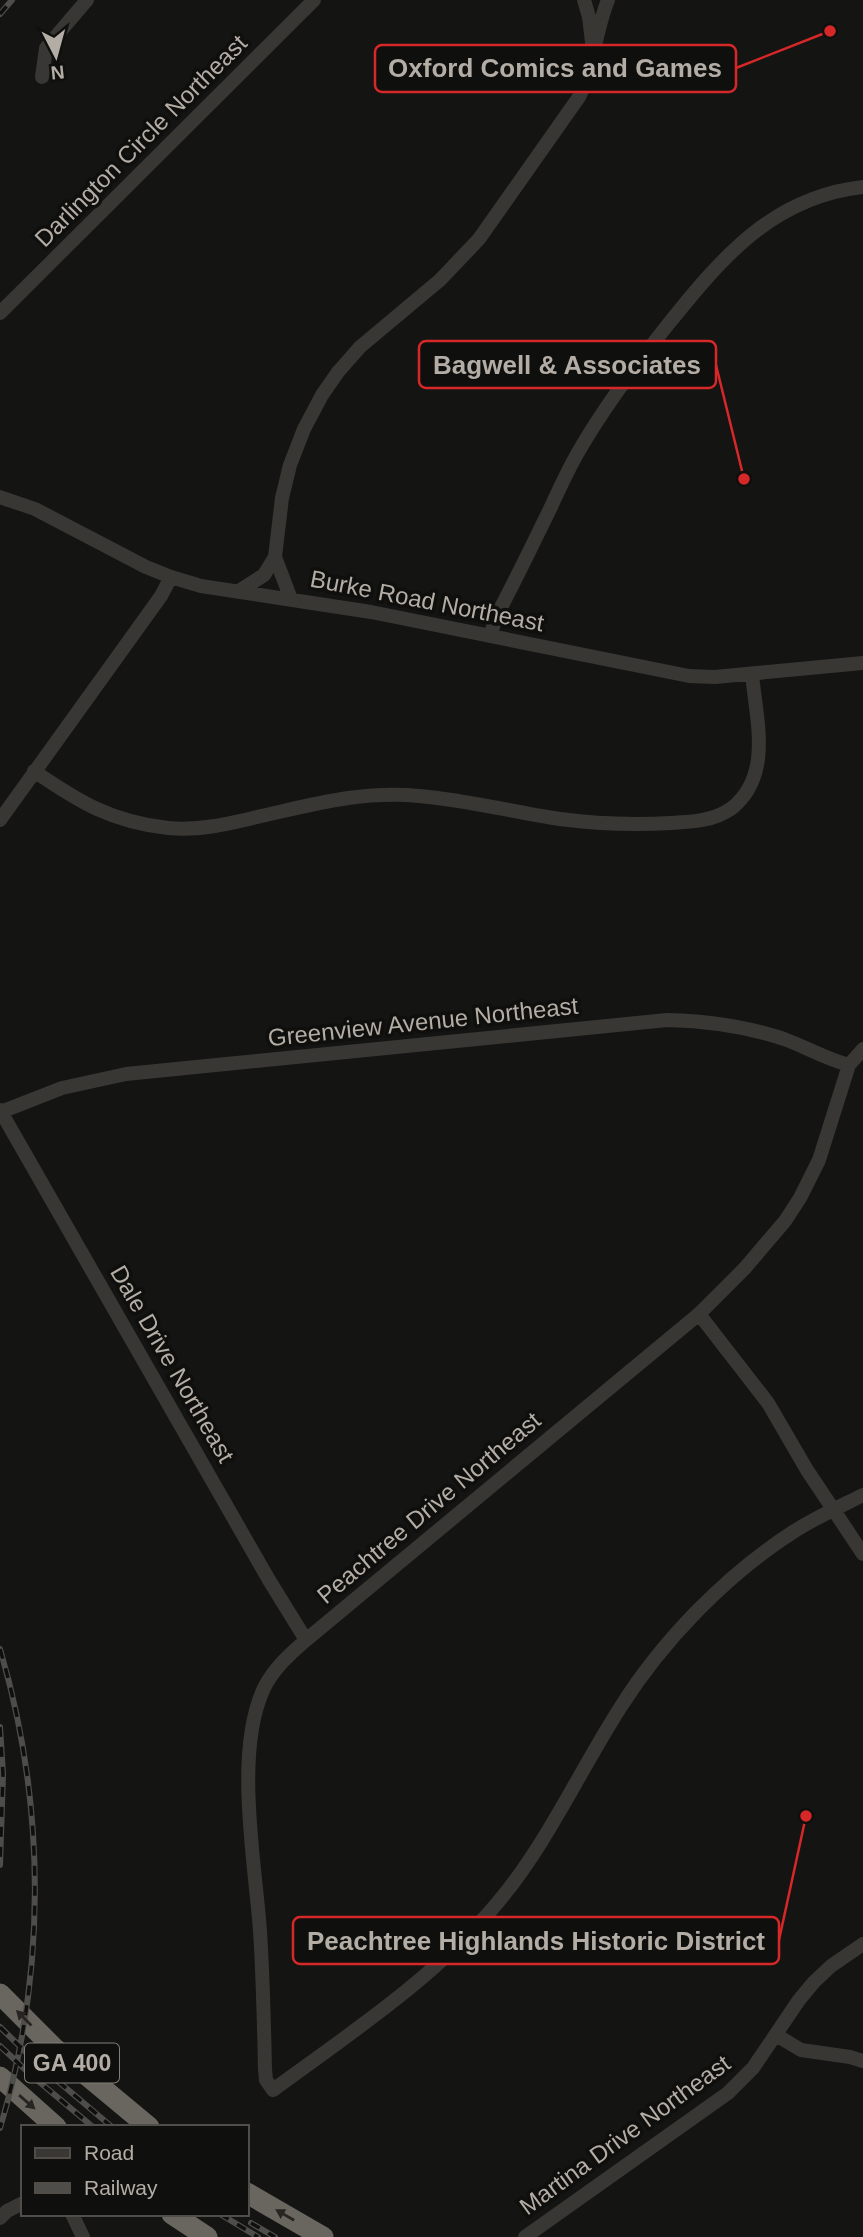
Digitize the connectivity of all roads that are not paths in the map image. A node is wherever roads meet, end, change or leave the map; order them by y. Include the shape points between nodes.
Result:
1 (87, 0) edge
2 (314, 0) edge
3 (584, 0) edge
4 (608, 0) edge
5 (593, 54) junction
6 (42, 77) dead end
7 (863, 187) edge
8 (0, 313) edge
9 (0, 497) edge
10 (275, 557) junction
11 (172, 578) junction
12 (239, 591) junction
13 (291, 598) junction
14 (490, 636) junction
15 (863, 663) edge
16 (752, 674) junction
17 (33, 771) junction
18 (0, 820) edge
19 (863, 1049) edge
20 (849, 1065) junction
21 (0, 1111) edge
22 (699, 1314) junction
23 (863, 1495) edge
24 (833, 1510) junction
25 (863, 1554) edge
26 (306, 1640) junction
27 (863, 1944) edge
28 (0, 1994) edge
29 (776, 2035) junction
30 (863, 2061) edge
31 (0, 2077) edge
32 (53, 2125) edge
33 (147, 2125) edge
34 (248, 2194) edge
35 (21, 2204) edge
36 (73, 2216) edge
37 (175, 2216) edge
38 (0, 2218) edge
39 (83, 2237) edge
40 (207, 2237) edge
41 (323, 2237) edge
42 (525, 2237) edge

1 - 6 street via 46,48
2 - 8 street, Darlington Circle Northeast
3 - 5 street
4 - 5 street
5 - 10 street via 579,97 479,239 440,281 360,347 322,395 290,465
7 - 14 street via 845,189 785,212 743,240 710,273 609,403 578,451
9 - 11 street, Burke Road Northeast via 35,509
10 - 12 street via 264,575
10 - 13 street
11 - 12 street, Burke Road Northeast
11 - 17 street
12 - 13 street, Burke Road Northeast
13 - 14 street, Burke Road Northeast
14 - 16 street, Burke Road Northeast via 689,676
15 - 16 street, Burke Road Northeast
16 - 17 street via 760,752 755,778 730,809 693,822 592,823 386,793 218,826 169,828 100,812
17 - 18 street
19 - 20 street, Peachtree Drive Northeast
20 - 21 street, Greenview Avenue Northeast via 752,1029 667,1020 126,1074 62,1088
20 - 22 street, Peachtree Drive Northeast via 819,1160 800,1198 745,1268
21 - 26 street, Dale Drive Northeast
22 - 24 street via 768,1403
22 - 26 street, Peachtree Drive Northeast
23 - 24 street
24 - 25 street
24 - 26 street, Peachtree Drive Northeast via 755,1560 667,1644 620,1707 527,1863 470,1934 414,1984 273,2090 265,2069 263,1977 248,1795 250,1757 254,1716 264,1689 281,1662
27 - 29 street, Martina Drive Northeast via 814,1982
33 -> 28 highway, GA 400 via 54,2048
29 - 30 street via 801,2050
29 - 42 street, Martina Drive Northeast via 728,2093
31 -> 32 highway, GA 400
41 -> 34 highway
35 - 38 street
36 - 39 street
37 - 40 highway

